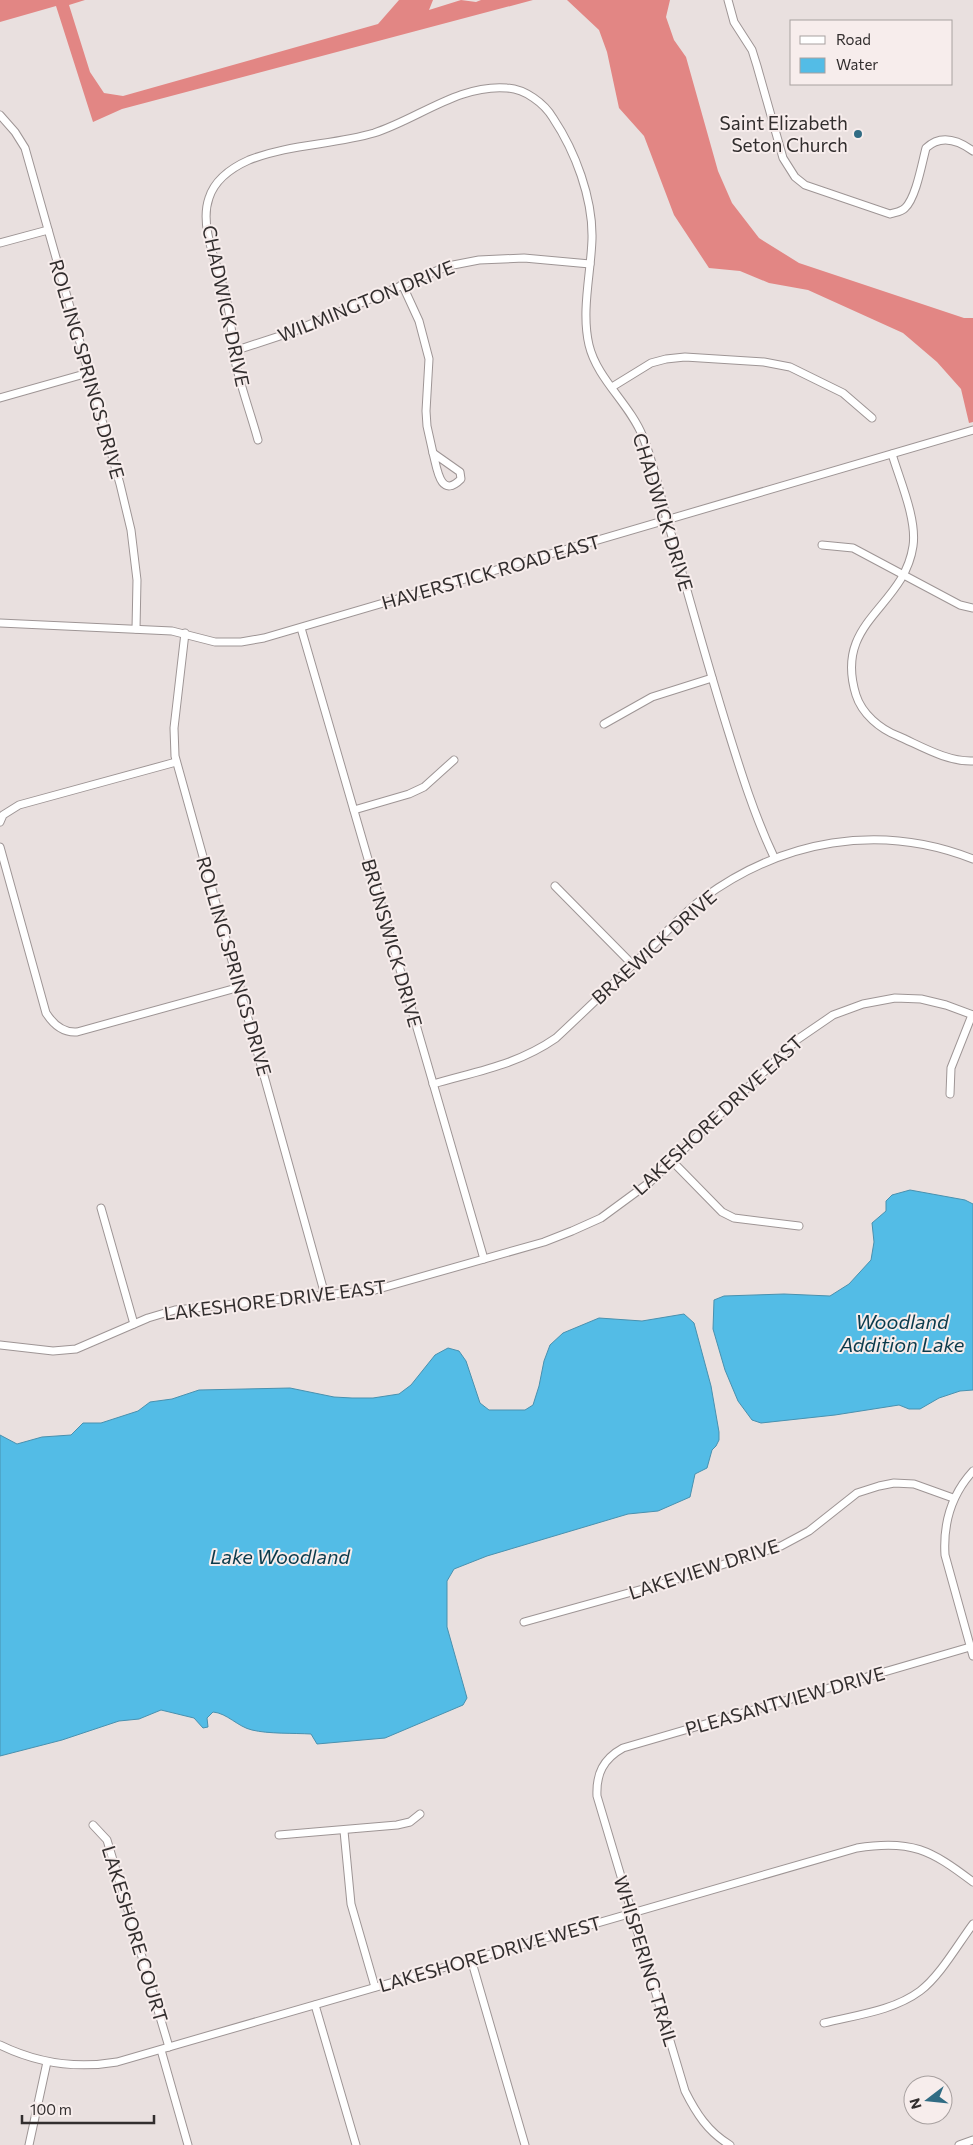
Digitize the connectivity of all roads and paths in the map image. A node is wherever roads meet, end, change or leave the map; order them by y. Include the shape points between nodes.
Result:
1 (728, 0) edge
2 (2, 117) edge
3 (973, 151) edge
4 (48, 230) junction
5 (0, 243) edge
6 (590, 264) junction
7 (402, 284) junction
8 (234, 351) junction
9 (88, 373) junction
10 (612, 387) junction
11 (0, 398) edge
12 (872, 418) dead end
13 (973, 430) edge
14 (258, 440) dead end
15 (433, 453) junction
16 (892, 454) junction
17 (667, 520) junction
18 (822, 545) dead end
19 (903, 575) junction
20 (973, 608) edge
21 (0, 623) edge
22 (301, 628) junction
23 (136, 629) junction
24 (185, 633) junction
25 (712, 678) junction
26 (604, 724) dead end
27 (454, 760) dead end
28 (973, 761) edge
29 (176, 762) junction
30 (354, 810) junction
31 (0, 822) edge
32 (0, 847) edge
33 (774, 858) junction
34 (973, 859) edge
35 (555, 886) dead end
36 (632, 965) junction
37 (240, 988) junction
38 (972, 1015) edge
39 (433, 1084) junction
40 (950, 1094) dead end
41 (672, 1161) junction
42 (101, 1208) dead end
43 (800, 1226) dead end
44 (484, 1258) junction
45 (325, 1296) junction
46 (134, 1324) junction
47 (0, 1345) edge
48 (973, 1471) edge
49 (953, 1498) junction
50 (524, 1622) dead end
51 (970, 1647) junction
52 (973, 1656) edge
53 (604, 1762) joint
54 (420, 1814) dead end
55 (93, 1825) dead end
56 (344, 1831) junction
57 (279, 1835) dead end
58 (973, 1882) edge
59 (632, 1912) junction
60 (973, 1924) edge
61 (471, 1959) junction
62 (375, 1987) junction
63 (315, 2005) junction
64 (824, 2023) dead end
65 (0, 2045) edge
66 (170, 2047) junction
67 (161, 2050) junction
68 (47, 2062) junction
69 (973, 2140) edge
70 (29, 2145) edge
71 (188, 2145) edge
72 (356, 2145) edge
73 (525, 2145) edge
74 (730, 2145) edge
75 (959, 2145) edge

1 - 3 street via 734,22 758,66 783,158 795,177 806,185 890,214 900,212 912,198 926,148 945,139
2 - 4 street, ROLLING SPRINGS DRIVE via 25,148
4 - 5 street
4 - 9 street, ROLLING SPRINGS DRIVE
6 - 7 street, WILMINGTON DRIVE via 524,258 479,260 448,266
6 - 8 street, CHADWICK DRIVE via 592,235 584,187 556,122 545,107 526,94 506,88 488,88 456,97 375,132 248,161 220,178 208,199 206,221 227,298
6 - 10 street, CHADWICK DRIVE via 586,322 589,347
7 - 8 street, WILMINGTON DRIVE via 292,332
7 - 15 street via 419,321 428,359 426,411
8 - 14 street, CHADWICK DRIVE
9 - 11 street
9 - 23 street, ROLLING SPRINGS DRIVE via 131,530 137,580
10 - 12 street via 651,363 666,359 685,357 764,362 790,367 843,393
10 - 17 street, CHADWICK DRIVE via 643,437
13 - 16 street, HAVERSTICK ROAD EAST
15 - 15 street via 443,484 456,484 461,479 460,472
16 - 17 street, HAVERSTICK ROAD EAST
16 - 19 street via 912,522 911,552
17 - 22 street, HAVERSTICK ROAD EAST
17 - 25 street, CHADWICK DRIVE
18 - 19 street via 853,548
19 - 20 street via 960,605
19 - 28 street via 862,629 855,644 851,662 852,682 858,702 880,728 948,757
21 - 23 street, HAVERSTICK ROAD EAST
22 - 24 street, HAVERSTICK ROAD EAST via 241,642 215,642
22 - 30 street, BRUNSWICK DRIVE
23 - 24 street, HAVERSTICK ROAD EAST
24 - 29 street, ROLLING SPRINGS DRIVE via 174,728
25 - 26 street via 652,697
25 - 33 street, CHADWICK DRIVE via 745,782
27 - 30 street via 424,787
29 - 31 street via 19,805 4,815
29 - 37 street, ROLLING SPRINGS DRIVE
30 - 39 street, BRUNSWICK DRIVE
32 - 37 street via 46,1012 60,1028 67,1032 82,1031
33 - 34 street, BRAEWICK DRIVE via 830,842 883,839 920,842
33 - 36 street, BRAEWICK DRIVE via 744,872 701,900
35 - 36 street
36 - 39 street, BRAEWICK DRIVE via 556,1038 538,1050 512,1062
37 - 45 street, ROLLING SPRINGS DRIVE
38 - 40 street via 951,1068
38 - 41 street, LAKESHORE DRIVE EAST via 921,999 895,998 863,1004 833,1015 798,1039
39 - 44 street, BRUNSWICK DRIVE
41 - 43 street via 722,1212 734,1218
41 - 44 street, LAKESHORE DRIVE EAST via 630,1199 601,1218 544,1242
42 - 46 street
44 - 45 street, LAKESHORE DRIVE EAST via 375,1290
45 - 46 street, LAKESHORE DRIVE EAST via 175,1310
46 - 47 street, LAKESHORE DRIVE EAST via 66,1351
48 - 49 street
49 - 50 street, LAKEVIEW DRIVE via 914,1484 879,1486 857,1493 809,1531 781,1546
49 - 51 street via 945,1532 945,1555
51 - 52 street
51 - 53 street, PLEASANTVIEW DRIVE via 623,1748
53 - 59 street, WHISPERING TRAIL via 596,1782 597,1796
54 - 56 street via 397,1826
55 - 66 street, LAKESHORE COURT via 108,1840
56 - 57 street
56 - 62 street via 351,1904
58 - 59 street, LAKESHORE DRIVE WEST via 924,1850 899,1844 879,1845 857,1848
59 - 61 street, LAKESHORE DRIVE WEST
59 - 74 street, WHISPERING TRAIL via 685,2091 707,2127
60 - 64 street via 937,1973 921,1990 903,2002
61 - 62 street, LAKESHORE DRIVE WEST
61 - 73 street
62 - 63 street, LAKESHORE DRIVE WEST
63 - 66 street, LAKESHORE DRIVE WEST
63 - 72 street
65 - 68 street, LAKESHORE DRIVE WEST
66 - 67 street, LAKESHORE DRIVE WEST
67 - 68 street, LAKESHORE DRIVE WEST via 106,2064 82,2066
67 - 71 street
68 - 70 street
69 - 75 street

